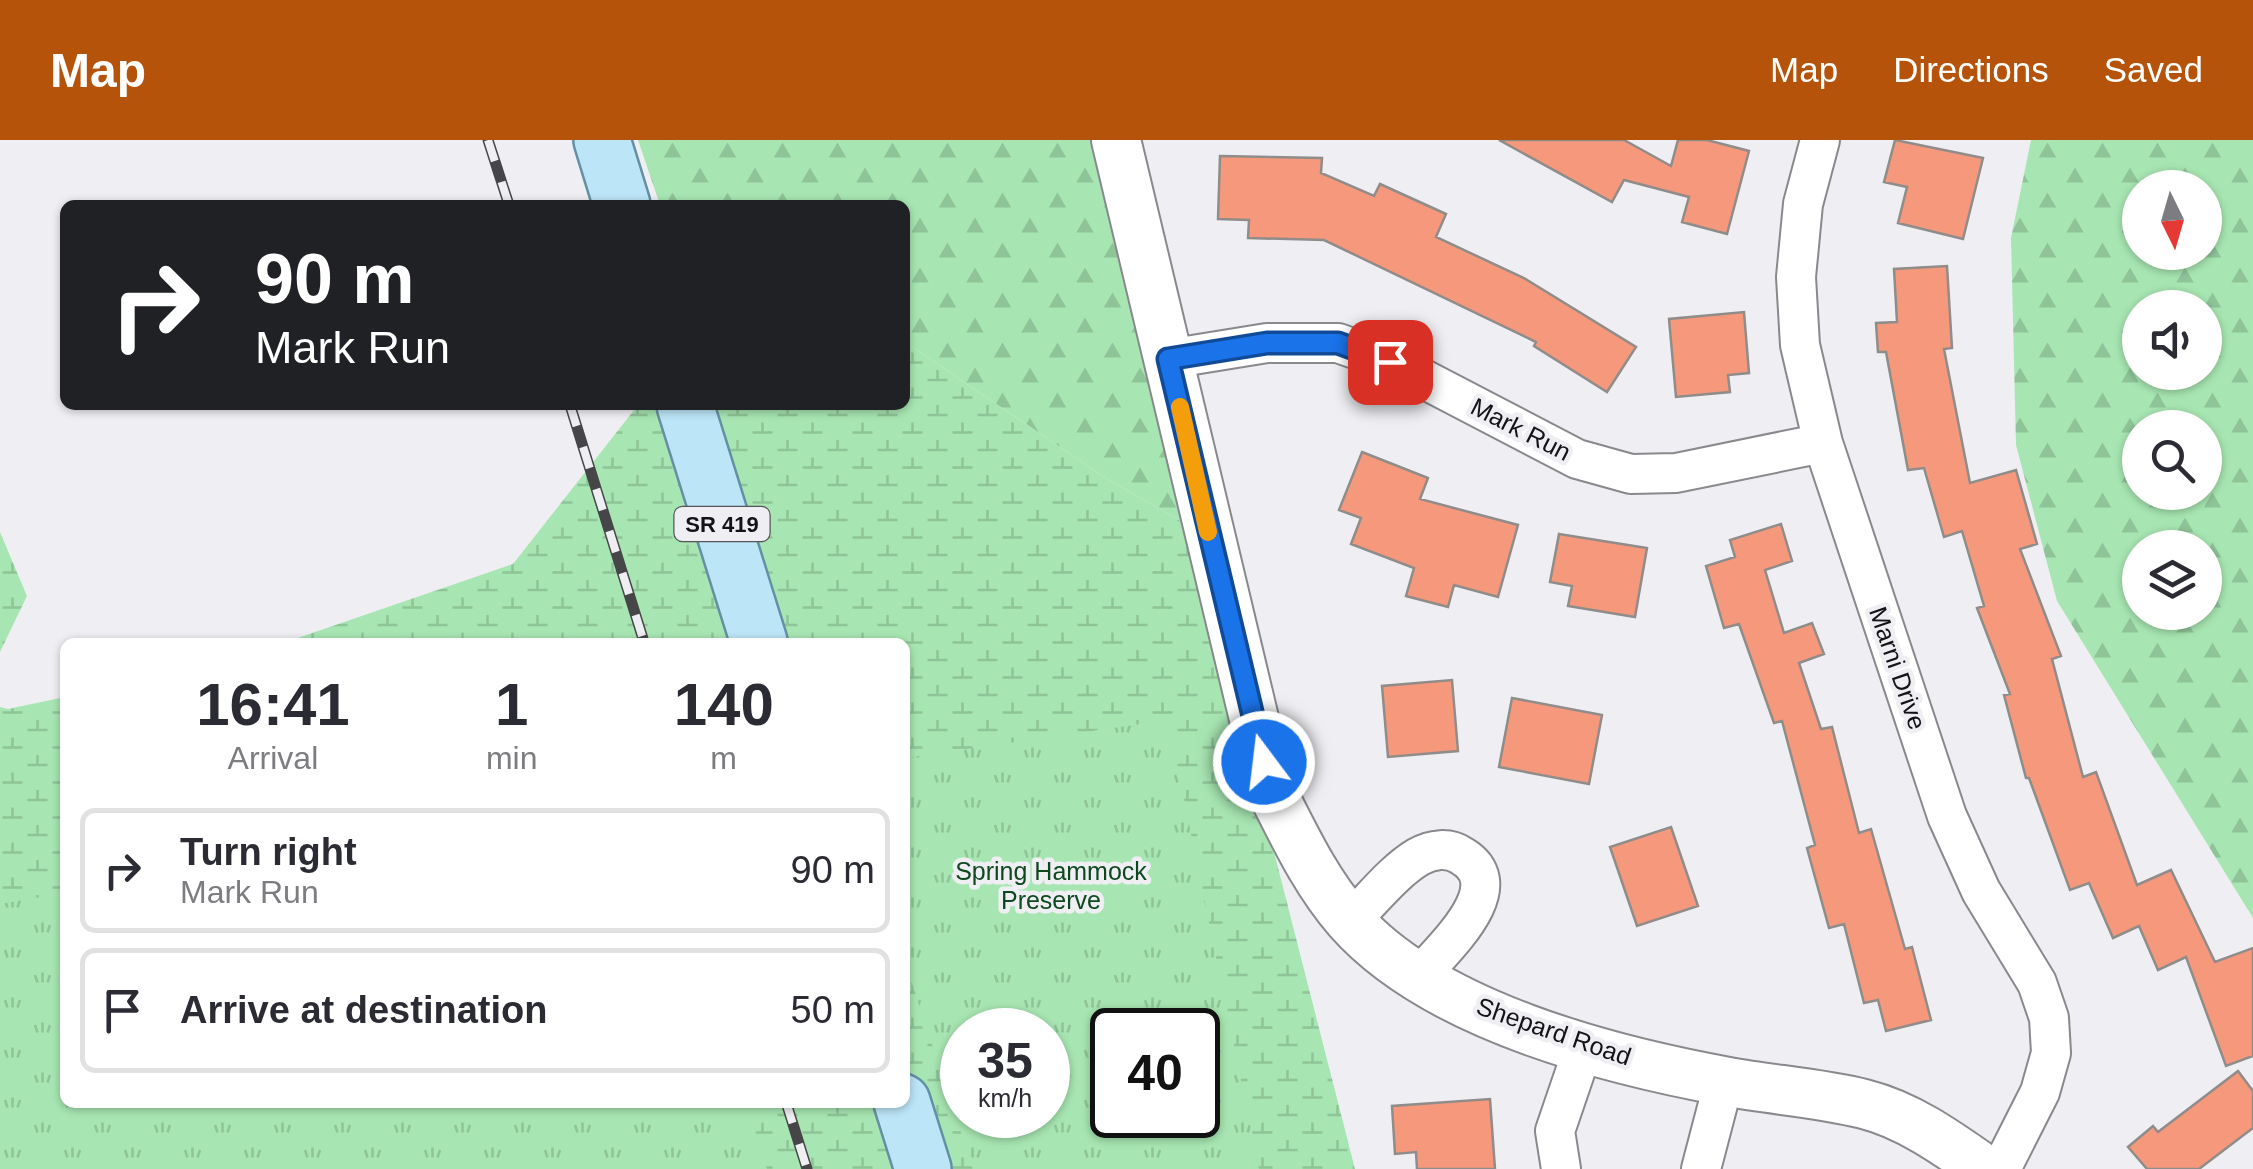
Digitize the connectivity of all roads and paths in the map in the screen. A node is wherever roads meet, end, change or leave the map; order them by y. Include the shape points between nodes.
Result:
1 (602, 140) edge
2 (1116, 140) edge
3 (1820, 140) edge
4 (620, 200) edge
5 (1168, 359) junction
6 (686, 410) edge
7 (1823, 443) junction
8 (757, 638) edge
9 (1350, 921) junction
10 (1419, 976) junction
11 (1584, 1046) junction
12 (1724, 1081) junction
13 (904, 1108) edge
14 (922, 1169) edge
15 (1561, 1169) edge
16 (1701, 1169) edge
17 (1984, 1169) edge
18 (2000, 1169) edge

1 - 4 main road
2 - 5 street, Shepard Road
3 - 7 street, Marni Drive via 1803,204 1796,276 1800,346
5 - 7 street, Mark Run via 1267,343 1338,343 1390,362 1577,458 1631,474 1676,473
5 - 9 street, Shepard Road via 1272,790 1309,865
6 - 8 main road, SR 419
7 - 18 street, Marni Drive via 1947,816 2049,1018 2052,1052 2040,1092
9 - 10 street, Shepard Road
9 - 10 street via 1417,858 1435,850 1471,861 1480,894 1473,913
10 - 11 street, Shepard Road via 1488,1014
11 - 12 street, Shepard Road
11 - 15 street via 1556,1130
12 - 16 street
12 - 17 street, Shepard Road via 1866,1104 1933,1133
13 - 14 main road

